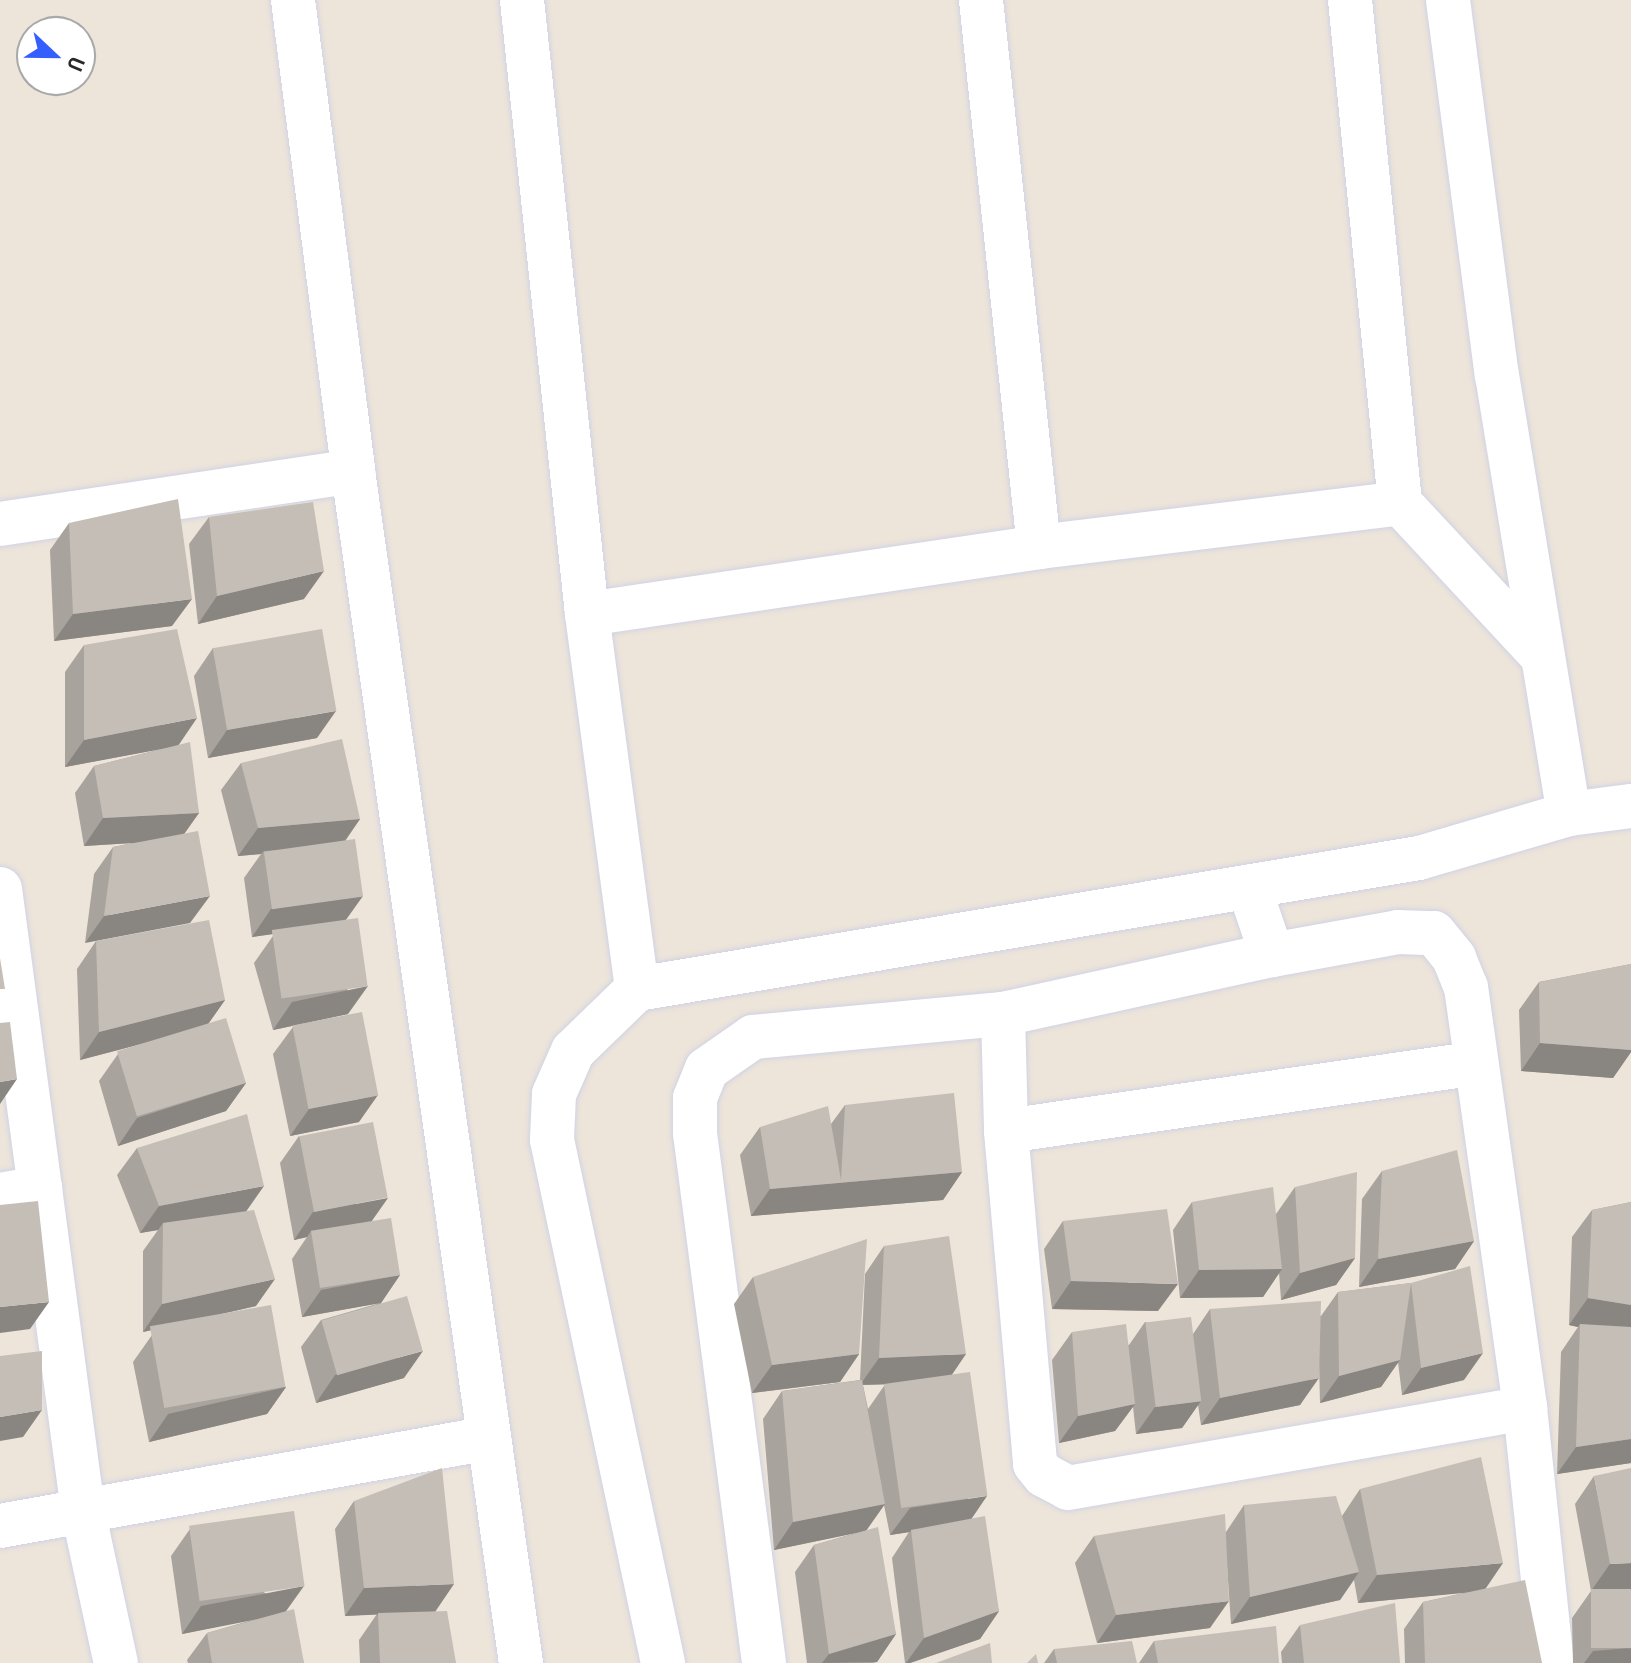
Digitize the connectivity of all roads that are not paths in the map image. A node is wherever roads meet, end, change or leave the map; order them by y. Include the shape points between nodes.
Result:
1 (293, 0) edge
2 (522, 0) edge
3 (981, 0) edge
4 (1350, 0) edge
5 (1448, 0) edge
6 (353, 471) junction
7 (1400, 503) junction
8 (0, 524) edge
9 (1039, 547) junction
10 (587, 614) junction
11 (1542, 656) junction
12 (1631, 806) edge
13 (1569, 814) junction
14 (1249, 887) junction
15 (0, 889) edge
16 (1272, 955) junction
17 (637, 989) junction
18 (1003, 1014) junction
19 (1475, 1063) junction
20 (1006, 1131) junction
21 (20, 1191) edge
22 (1525, 1408) junction
23 (487, 1438) junction
24 (83, 1511) junction
25 (0, 1526) edge
26 (116, 1663) edge
27 (521, 1663) edge
28 (663, 1663) edge
29 (764, 1663) edge
30 (1552, 1663) edge

1 - 6 street
2 - 10 street
3 - 9 street
4 - 7 street
5 - 11 street via 1497,375
6 - 8 street
6 - 23 street
7 - 9 street
7 - 11 street
9 - 10 street
10 - 17 street
11 - 13 street
12 - 13 street
13 - 14 street via 1419,858
14 - 16 street
14 - 17 street
15 - 21 street
16 - 18 street
16 - 19 street via 1398,932 1434,933 1454,958 1466,987
17 - 28 street via 573,1051 554,1094 552,1140
18 - 20 street
18 - 29 street via 753,1037 707,1069 695,1098 695,1133
19 - 20 street
19 - 22 street
20 - 22 street via 1035,1464 1057,1483 1068,1488
21 - 24 street
22 - 30 street
23 - 24 street
23 - 27 street
24 - 25 street
24 - 26 street

